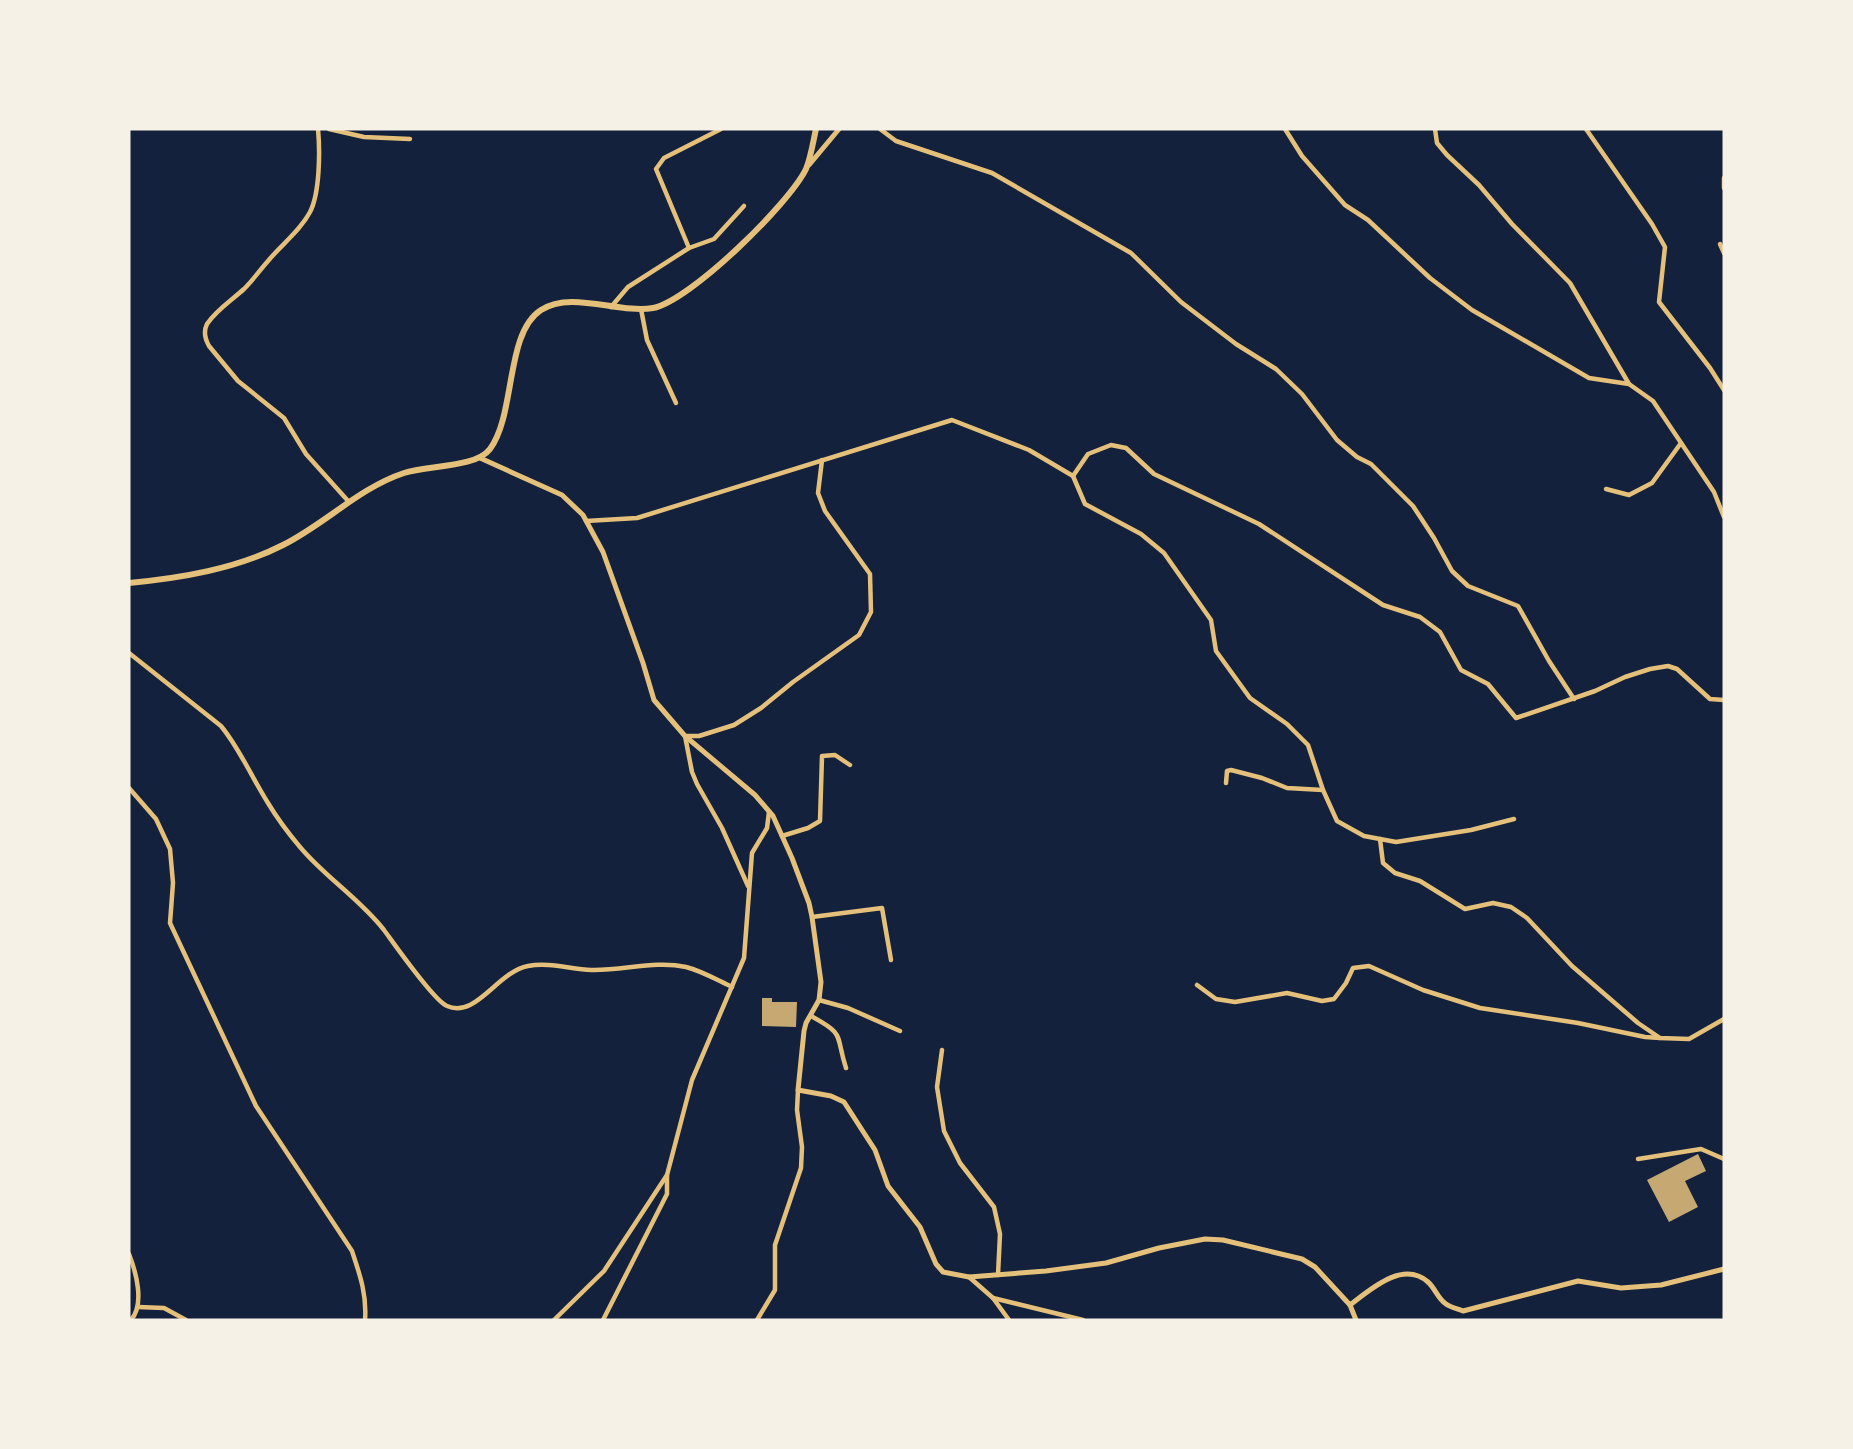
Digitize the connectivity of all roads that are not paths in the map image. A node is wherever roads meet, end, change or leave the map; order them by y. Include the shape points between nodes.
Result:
1 (318, 129) edge
2 (328, 129) edge
3 (722, 129) edge
4 (816, 129) edge
5 (839, 129) edge
6 (880, 129) edge
7 (1285, 129) edge
8 (1435, 129) edge
9 (1586, 129) edge
10 (410, 139) dead end
11 (806, 168) junction
12 (1724, 178) edge
13 (1724, 188) edge
14 (744, 206) dead end
15 (1720, 244) dead end
16 (689, 248) junction
17 (1724, 253) edge
18 (611, 307) junction
19 (641, 309) junction
20 (1629, 384) junction
21 (1724, 390) edge
22 (676, 403) dead end
23 (1681, 443) junction
24 (480, 458) junction
25 (822, 460) junction
26 (1073, 476) junction
27 (1606, 489) dead end
28 (349, 502) junction
29 (1724, 517) edge
30 (586, 521) junction
31 (129, 583) edge
32 (129, 653) edge
33 (1574, 699) junction
34 (1724, 700) edge
35 (685, 736) junction
36 (850, 765) dead end
37 (1226, 783) dead end
38 (129, 788) edge
39 (1323, 790) junction
40 (769, 812) junction
41 (1514, 819) dead end
42 (782, 836) junction
43 (1380, 839) junction
44 (749, 888) junction
45 (812, 917) junction
46 (891, 960) dead end
47 (1197, 985) dead end
48 (732, 987) junction
49 (819, 1000) junction
50 (811, 1016) junction
51 (1724, 1019) edge
52 (900, 1031) dead end
53 (1660, 1038) junction
54 (942, 1050) dead end
55 (846, 1068) dead end
56 (798, 1090) junction
57 (1638, 1159) dead end
58 (1724, 1159) edge
59 (667, 1175) junction
60 (129, 1254) edge
61 (1724, 1269) edge
62 (998, 1275) junction
63 (969, 1277) junction
64 (993, 1298) junction
65 (1350, 1305) junction
66 (138, 1307) junction
67 (131, 1320) edge
68 (186, 1320) edge
69 (365, 1320) edge
70 (554, 1320) edge
71 (603, 1320) edge
72 (757, 1320) edge
73 (1009, 1320) edge
74 (1083, 1320) edge
75 (1356, 1320) edge

1 - 28 street via 319,159 312,210 254,279 217,312 204,332 209,346 238,381 284,418 306,454
2 - 10 street via 364,137
3 - 16 street via 664,158 656,169
4 - 11 main road
5 - 11 street
6 - 33 street via 896,141 992,173 1131,253 1182,302 1276,369 1302,394 1337,440 1356,458 1371,464 1413,506 1452,571 1468,586 1518,606
7 - 20 street via 1302,156 1345,205 1368,220 1430,278 1472,310 1589,378
8 - 20 street via 1437,143 1447,155 1570,283
9 - 21 street via 1665,247 1659,302
11 - 19 main road via 786,198 734,252 673,301
12 - 13 street
14 - 16 street via 714,239
15 - 17 street
16 - 18 street via 628,287
18 - 19 main road
18 - 24 main road via 578,302 547,306 537,312 526,326 517,351 496,436
19 - 22 street via 647,340
20 - 23 street via 1653,401
23 - 27 street via 1652,483 1629,495
23 - 29 street via 1714,492
24 - 28 main road via 406,472
24 - 30 street via 562,495
25 - 26 street via 952,420 1029,450
25 - 30 street via 638,518
25 - 35 street via 818,494 825,511 870,574 871,612 859,635 761,708 734,725 699,736
26 - 33 street via 1088,454 1111,445 1126,448 1154,474 1259,524 1383,605 1420,617 1440,632 1461,670 1488,684 1516,718
26 - 39 street via 1085,504 1141,534 1164,553 1211,620 1216,651 1250,698 1287,724 1308,745
28 - 31 main road via 284,544 247,561 206,572
30 - 35 street via 603,552 654,700
32 - 48 street via 221,726 301,848 376,920 444,1005 468,1007 513,971 541,965 606,970 674,965
33 - 34 street via 1625,677 1668,666 1677,669 1710,699
35 - 40 street via 755,795
35 - 44 street via 697,784
36 - 42 street via 835,755 822,756 820,821
37 - 39 street via 1227,771 1231,770 1287,788
38 - 69 street via 156,819 170,849 170,923 256,1106 352,1251 367,1302
39 - 43 street via 1337,821 1364,836
40 - 42 street
40 - 44 street via 767,828 752,854
41 - 43 street via 1396,842
42 - 45 street
43 - 53 street via 1383,863 1395,873 1420,881 1465,909 1493,903 1511,907 1527,918 1572,966
44 - 48 street via 744,958
45 - 46 street via 882,908
45 - 49 street
47 - 53 street via 1216,999 1235,1002 1287,993 1322,1001 1334,999 1353,968 1369,966 1423,990 1480,1008
48 - 59 street via 692,1080
49 - 50 street
49 - 52 street
50 - 55 street via 833,1028 840,1039
50 - 56 street via 804,1031
51 - 53 street via 1689,1039
54 - 62 street via 937,1087 944,1131 960,1163 994,1207 1000,1234
56 - 63 street via 844,1102 875,1150 888,1186 920,1227 936,1264 943,1272
56 - 72 street via 801,1168 775,1245 775,1290
57 - 58 street via 1701,1149
59 - 70 street via 604,1271
59 - 71 street via 667,1194
60 - 66 street
61 - 65 street via 1661,1285 1621,1288 1578,1281 1463,1311 1445,1304 1427,1281 1400,1274 1378,1284
62 - 63 street
62 - 65 street via 1106,1263 1159,1248 1205,1239 1223,1240 1302,1259 1315,1267
63 - 64 street
64 - 73 street
64 - 74 street
65 - 75 street
66 - 67 street
66 - 68 street via 164,1308

